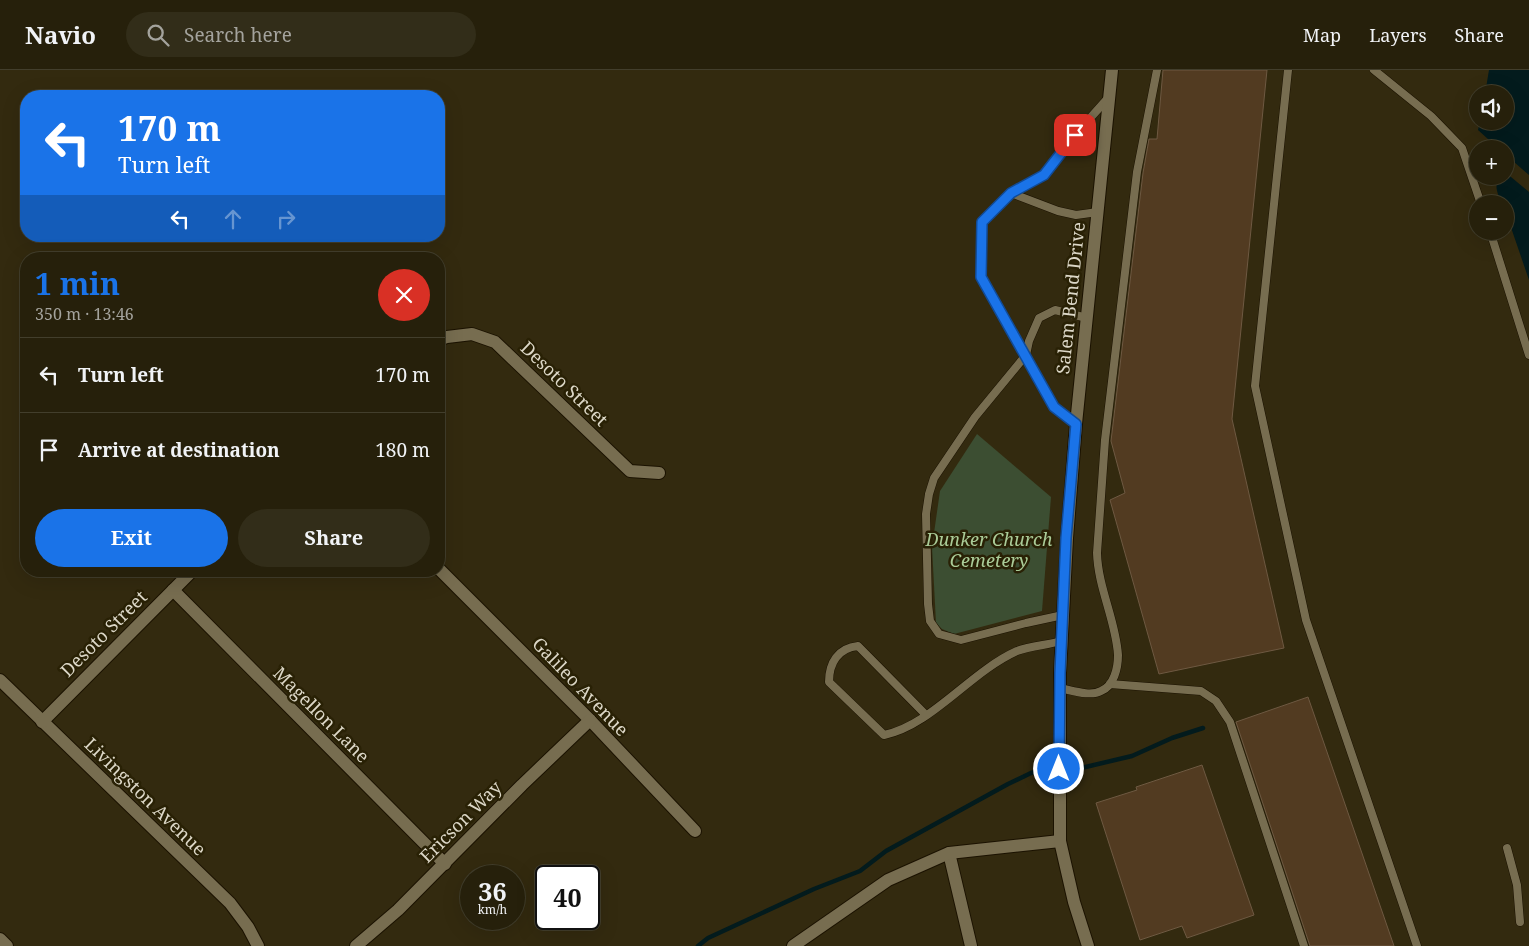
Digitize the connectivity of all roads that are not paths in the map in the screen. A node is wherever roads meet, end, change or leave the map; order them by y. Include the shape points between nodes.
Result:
1 (1112, 70) edge
2 (1157, 70) edge
3 (1288, 70) edge
4 (1374, 70) edge
5 (1110, 95) junction
6 (1011, 193) junction
7 (1478, 195) edge
8 (1098, 212) junction
9 (1493, 240) edge
10 (1087, 318) junction
11 (445, 338) edge
12 (1529, 355) edge
13 (1026, 356) junction
14 (1076, 424) junction
15 (659, 473) dead end
16 (445, 574) edge
17 (186, 577) edge
18 (173, 590) junction
19 (1063, 616) junction
20 (1062, 642) junction
21 (0, 680) edge
22 (1110, 684) junction
23 (1060, 688) junction
24 (926, 715) junction
25 (590, 720) junction
26 (42, 722) junction
27 (695, 831) dead end
28 (1060, 841) junction
29 (1507, 848) dead end
30 (949, 854) junction
31 (445, 864) junction
32 (1520, 922) dead end
33 (0, 939) edge
34 (7, 946) edge
35 (258, 946) edge
36 (356, 946) edge
37 (793, 946) edge
38 (972, 946) edge
39 (1088, 946) edge
40 (1304, 946) edge
41 (1417, 946) edge

1 - 5 street, Salem Bend Drive
2 - 22 lane via 1137,172 1105,440 1097,553 1118,655 1116,672
3 - 41 lane via 1255,386 1306,620
4 - 7 lane via 1432,116 1462,148
5 - 6 lane via 1044,175
5 - 8 street, Salem Bend Drive
6 - 8 lane via 1076,215
6 - 13 lane via 982,222 981,277
8 - 10 street, Salem Bend Drive
9 - 12 lane
10 - 13 lane via 1055,310 1038,318
10 - 14 street, Salem Bend Drive
11 - 15 street, Desoto Street via 472,334 495,342 630,471
13 - 14 lane via 1054,407
13 - 19 lane via 975,417 934,478 926,514 930,621 939,634 961,640
14 - 19 street, Salem Bend Drive
16 - 25 street, Galileo Avenue
17 - 18 street, Desoto Street
18 - 26 street, Desoto Street
18 - 31 street, Magellon Lane
19 - 20 street, Salem Bend Drive
20 - 23 street, Salem Bend Drive
20 - 24 lane via 1017,651 984,671
21 - 26 street, Livingston Avenue
22 - 23 lane via 1101,692
22 - 40 lane via 1201,691 1216,701 1230,722
23 - 28 street, Salem Bend Drive
24 - 24 lane via 913,725 884,735 829,682 833,662 849,647 858,646
25 - 27 street, Galileo Avenue
25 - 31 street, Ericson Way
26 - 35 street, Livingston Avenue via 230,903
28 - 30 street
28 - 39 street, Salem Bend Drive
29 - 32 lane via 1517,885
30 - 37 street via 888,880
30 - 38 street
31 - 36 street, Ericson Way
33 - 34 street

